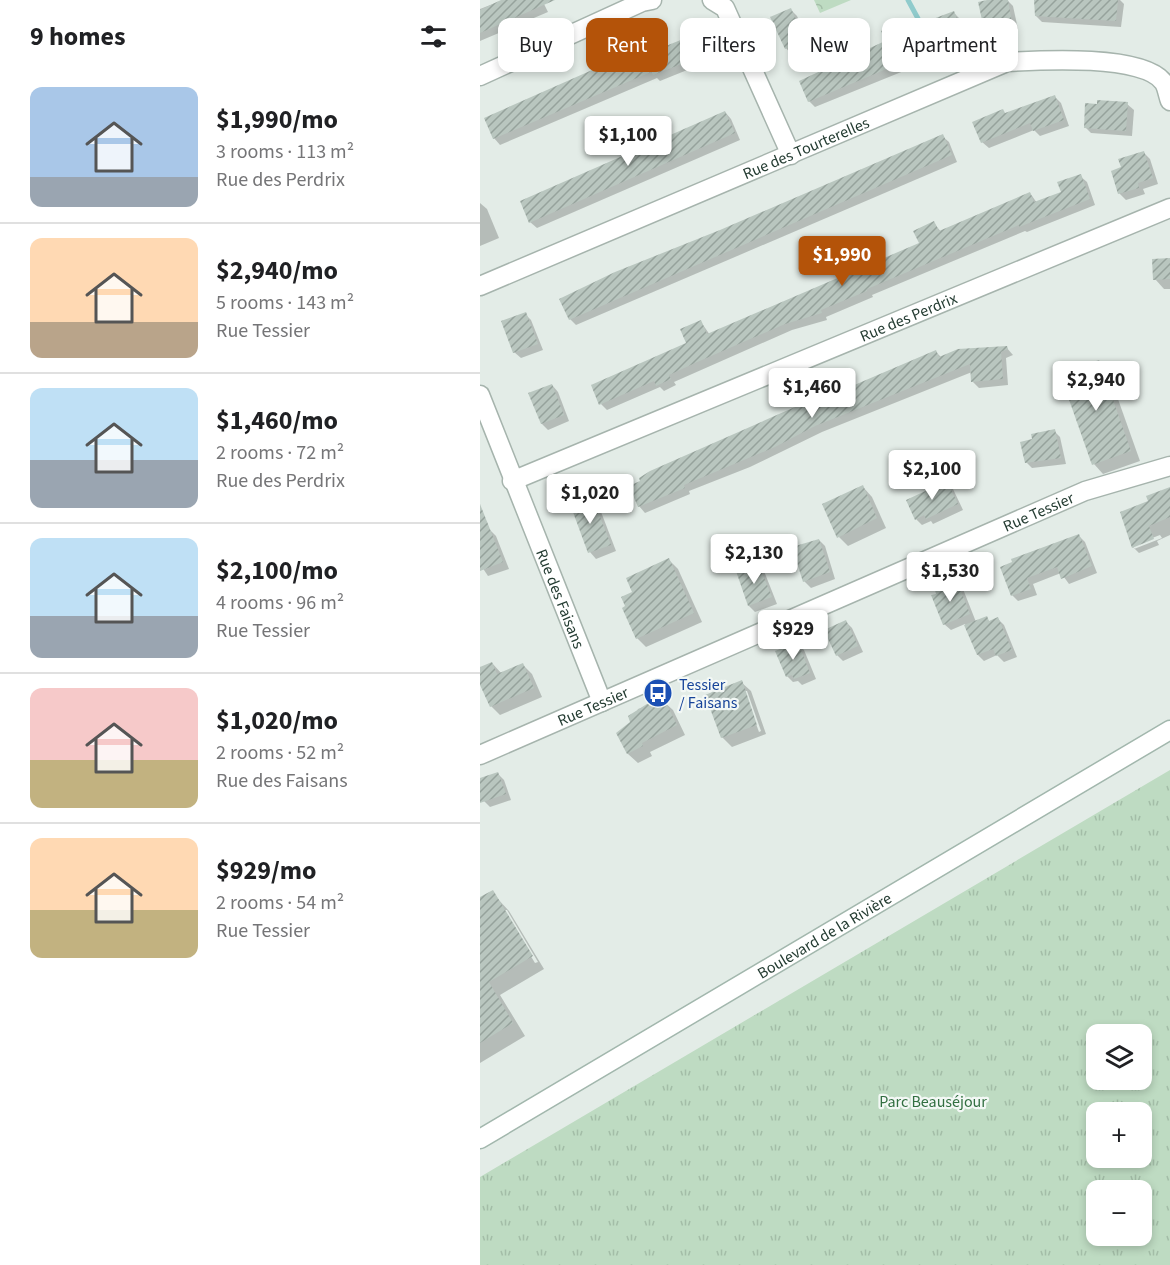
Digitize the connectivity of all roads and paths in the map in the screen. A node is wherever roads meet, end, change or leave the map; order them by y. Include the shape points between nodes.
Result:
1 (652, 0) edge
2 (712, 0) edge
3 (480, 76) edge
4 (1170, 101) edge
5 (791, 155) junction
6 (1170, 208) edge
7 (480, 286) edge
8 (480, 395) edge
9 (1170, 466) edge
10 (512, 480) junction
11 (602, 702) junction
12 (1170, 730) edge
13 (480, 755) edge
14 (480, 1139) edge

1 - 3 street
2 - 5 street via 725,8
4 - 5 street, Rue des Tourterelles via 1164,82 1143,67 1059,58 1007,62
5 - 7 street, Rue des Tourterelles
6 - 10 street, Rue des Perdrix
8 - 10 street, Rue des Faisans
9 - 11 street, Rue Tessier via 1085,491
10 - 11 street, Rue des Faisans
11 - 13 street, Rue Tessier
12 - 14 street, Boulevard de la Rivière

